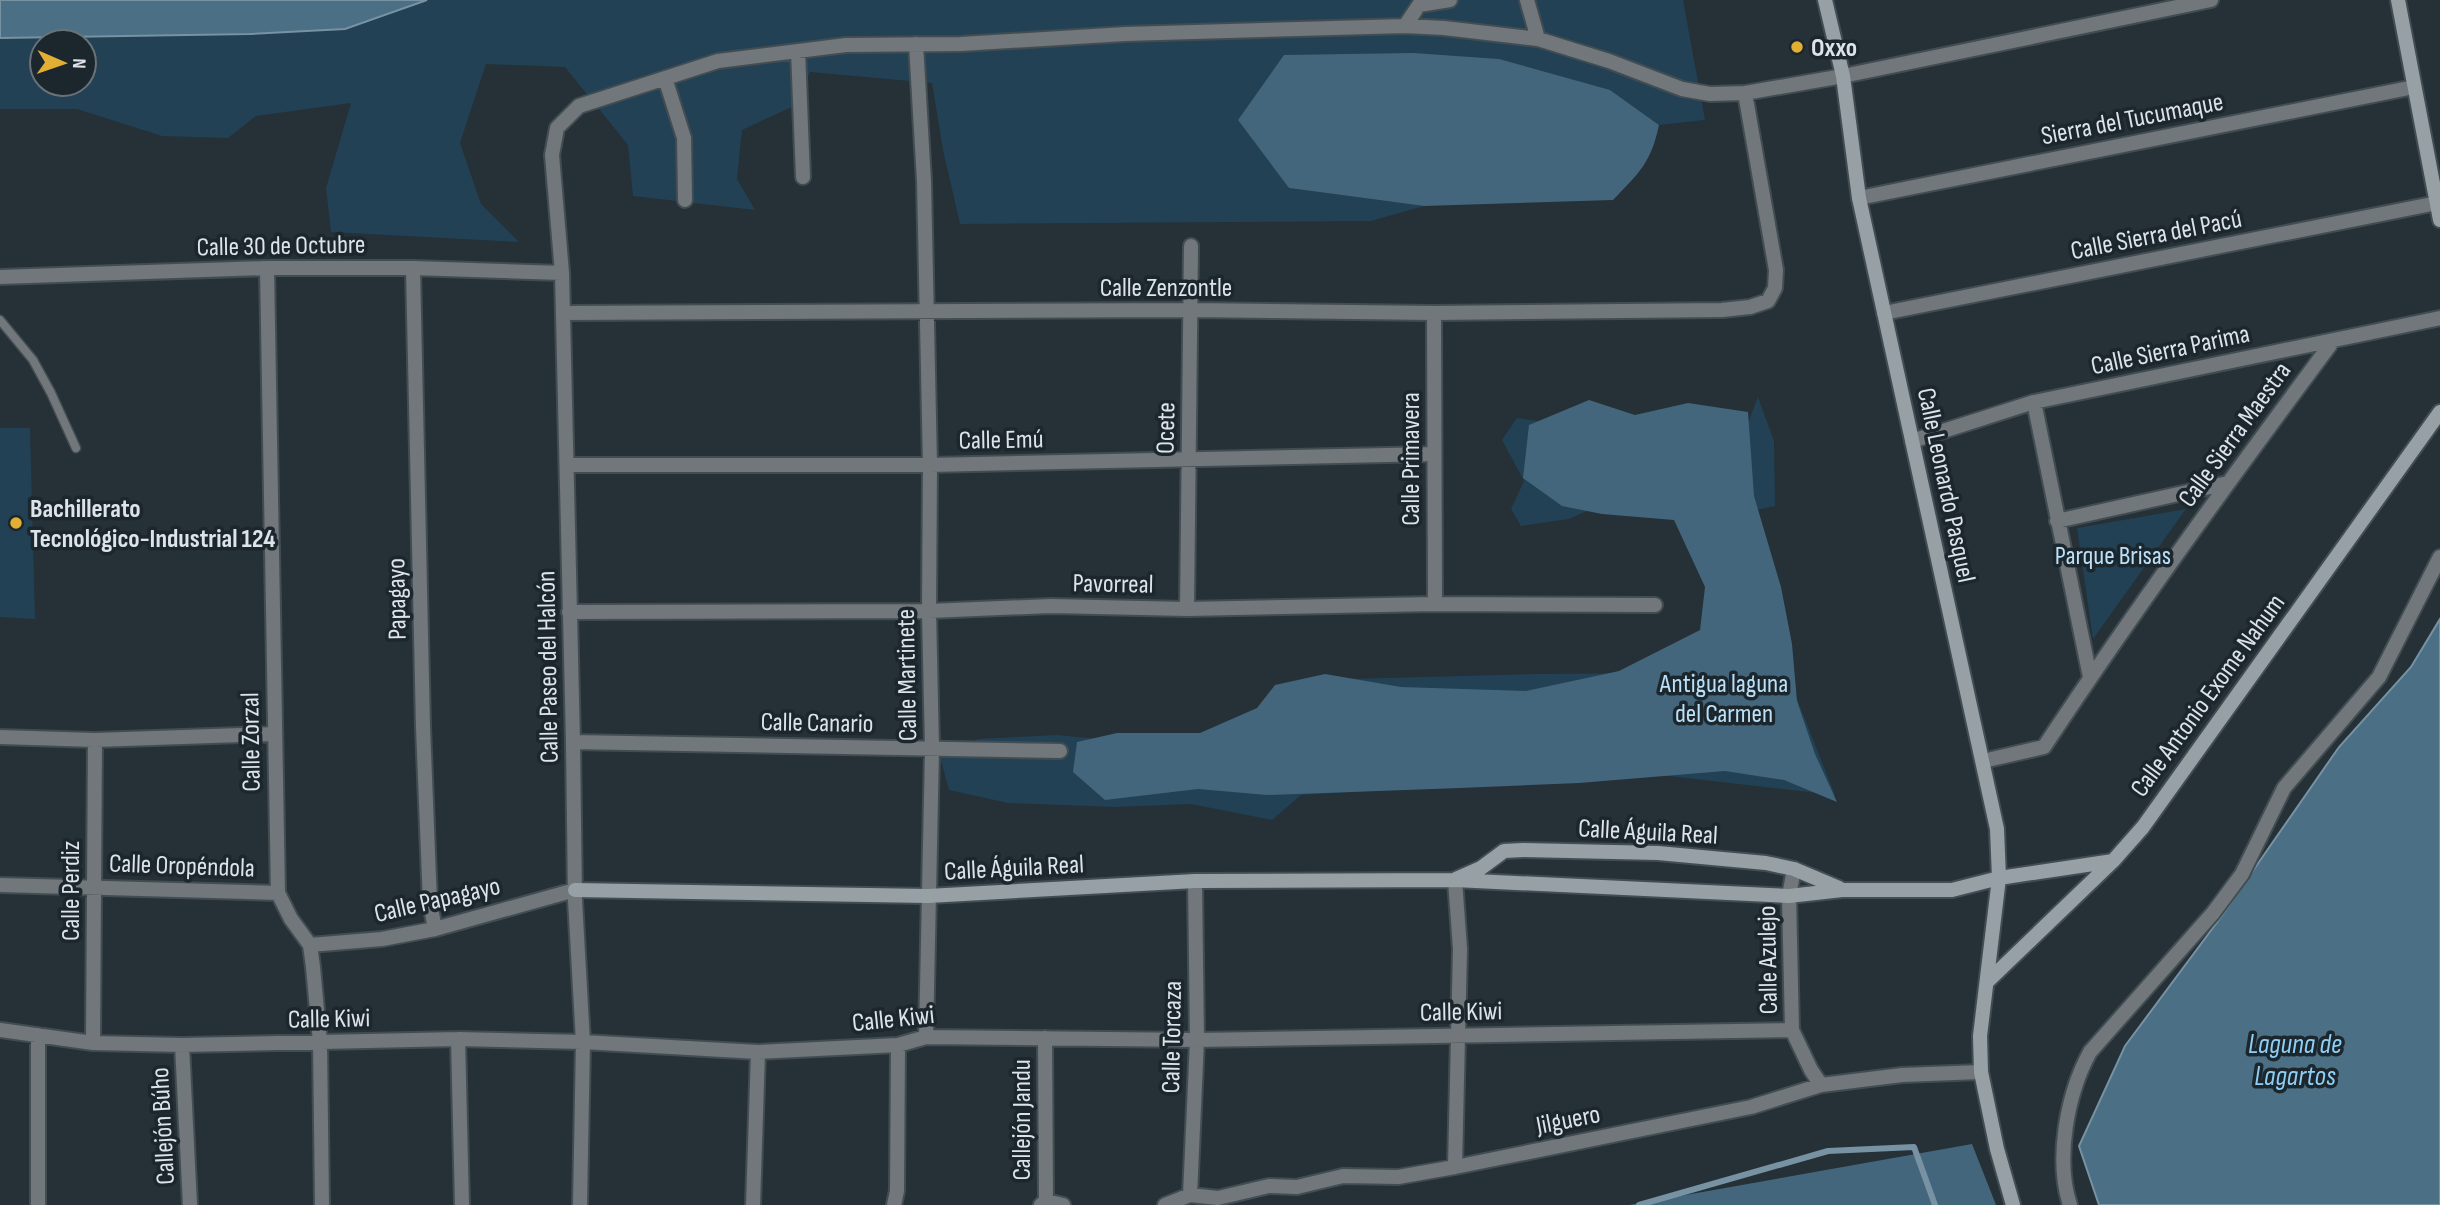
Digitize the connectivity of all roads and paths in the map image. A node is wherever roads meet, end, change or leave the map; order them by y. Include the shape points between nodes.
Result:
1 (1450, 0) edge
2 (1527, 0) edge
3 (1825, 0) edge
4 (2211, 0) edge
5 (2398, 0) edge
6 (2157, 6) edge
7 (1405, 26) junction
8 (1538, 38) junction
9 (916, 44) junction
10 (798, 51) junction
11 (1843, 76) junction
12 (665, 78) junction
13 (2414, 87) junction
14 (1745, 93) junction
15 (803, 177) dead end
16 (1858, 198) junction
17 (685, 200) dead end
18 (2437, 203) junction
19 (2440, 220) edge
20 (1191, 246) dead end
21 (267, 268) junction
22 (413, 268) junction
23 (562, 273) junction
24 (0, 277) edge
25 (1191, 310) junction
26 (563, 313) junction
27 (926, 313) junction
28 (1434, 313) junction
29 (1884, 313) junction
30 (2440, 318) edge
31 (0, 320) edge
32 (2333, 341) junction
33 (2034, 402) junction
34 (2440, 412) edge
35 (1912, 441) junction
36 (76, 448) dead end
37 (1434, 454) junction
38 (1189, 460) junction
39 (568, 465) junction
40 (930, 465) junction
41 (2228, 482) junction
42 (2057, 521) junction
43 (2440, 557) edge
44 (1435, 604) junction
45 (1655, 605) dead end
46 (1187, 609) junction
47 (929, 611) junction
48 (569, 612) junction
49 (2090, 677) junction
50 (274, 734) junction
51 (0, 737) edge
52 (95, 740) junction
53 (573, 742) junction
54 (932, 748) junction
55 (1060, 751) dead end
56 (1983, 761) junction
57 (2113, 862) junction
58 (1794, 869) junction
59 (1999, 878) junction
60 (1455, 880) junction
61 (1195, 881) junction
62 (0, 886) edge
63 (94, 887) junction
64 (575, 890) junction
65 (1842, 890) junction
66 (278, 893) junction
67 (928, 896) junction
68 (1789, 896) junction
69 (435, 929) junction
70 (310, 945) junction
71 (1987, 982) junction
72 (0, 1030) edge
73 (1792, 1030) junction
74 (38, 1035) junction
75 (1459, 1035) junction
76 (926, 1037) junction
77 (1045, 1038) junction
78 (457, 1039) junction
79 (1197, 1040) junction
80 (320, 1042) junction
81 (583, 1042) junction
82 (93, 1043) junction
83 (182, 1045) junction
84 (898, 1045) junction
85 (758, 1052) junction
86 (1981, 1072) junction
87 (1821, 1085) junction
88 (1455, 1167) junction
89 (897, 1182) junction
90 (1190, 1195) junction
91 (1044, 1203) edge
92 (38, 1205) edge
93 (190, 1205) edge
94 (322, 1205) edge
95 (462, 1205) edge
96 (579, 1205) edge
97 (753, 1205) edge
98 (894, 1205) edge
99 (904, 1205) edge
100 (1063, 1205) edge
101 (1165, 1205) edge
102 (2014, 1205) edge
103 (2070, 1205) edge

1 - 7 street via 1419,5
2 - 8 street
3 - 11 street, Calle Leonardo Pasquel
4 - 6 street
5 - 13 street
6 - 11 street
7 - 8 street
7 - 9 street
8 - 14 street via 1682,89
9 - 10 street
9 - 27 street, Calle Martinete
10 - 12 street via 718,61
10 - 15 street
11 - 14 street
11 - 16 street, Calle Leonardo Pasquel
12 - 17 street via 684,138
12 - 23 street, Calle Paseo del Halcón via 579,106 557,128 552,155
13 - 16 street, Sierra del Tucumaque
13 - 18 street
14 - 28 street, Calle Zenzontle via 1776,270 1775,288 1768,301 1722,310
16 - 29 street, Calle Leonardo Pasquel
18 - 19 street
18 - 29 street, Calle Sierra del Pacú
20 - 25 street, Ocete
21 - 22 street, Calle 30 de Octubre
21 - 24 street, Calle 30 de Octubre
21 - 50 street, Calle Zorzal
22 - 23 street, Calle 30 de Octubre
22 - 69 street, Papagayo via 423,727
23 - 26 street, Calle Paseo del Halcón
25 - 27 street, Calle Zenzontle
25 - 28 street, Calle Zenzontle
25 - 38 street, Ocete
26 - 27 street, Calle Zenzontle
26 - 39 street, Calle Paseo del Halcón
27 - 40 street, Calle Martinete
28 - 37 street, Calle Primavera
29 - 35 street, Calle Leonardo Pasquel
30 - 32 street, Calle Sierra Parima
31 - 36 lane via 33,360
32 - 33 street, Calle Sierra Parima
32 - 41 street, Calle Sierra Maestra
33 - 35 street, Calle Sierra Parima
33 - 42 street
34 - 57 street, Calle Antonio Exome Nahum via 2143,827
35 - 56 street, Calle Leonardo Pasquel
37 - 38 street, Calle Emú
37 - 44 street, Calle Primavera
38 - 40 street, Calle Emú
38 - 46 street, Ocete
39 - 40 street, Calle Emú
39 - 48 street, Calle Paseo del Halcón
40 - 47 street, Calle Martinete
41 - 42 street
41 - 49 street, Calle Sierra Maestra
42 - 49 street
43 - 103 street via 2379,677 2284,788 2242,874 2090,1052 2078,1073 2069,1106 2065,1152
44 - 45 street, Pavorreal
44 - 46 street, Pavorreal
46 - 47 street, Pavorreal via 1051,606
47 - 48 street, Pavorreal
47 - 54 street, Calle Martinete
48 - 53 street, Calle Paseo del Halcón
49 - 56 street, Calle Sierra Maestra via 2044,747
50 - 52 street
50 - 66 street, Calle Zorzal
51 - 52 street
52 - 63 street, Calle Perdiz
53 - 54 street, Calle Canario
53 - 64 street, Calle Paseo del Halcón
54 - 55 street, Calle Canario
54 - 67 street, Calle Martinete
56 - 59 street, Calle Leonardo Pasquel via 1997,829
57 - 59 street, Calle Águila Real
57 - 71 street, Calle Antonio Exome Nahum
58 - 60 street, Calle Águila Real via 1658,853 1504,851
58 - 65 street, Calle Águila Real
58 - 68 street, Calle Azulejo
59 - 65 street, Calle Águila Real via 1952,890
59 - 71 street, Calle Leonardo Pasquel
60 - 61 street, Calle Águila Real
60 - 68 street, Calle Águila Real
60 - 75 street
61 - 67 street, Calle Águila Real
61 - 79 street, Calle Torcaza
62 - 63 street, Calle Oropéndola
63 - 66 street, Calle Oropéndola
63 - 82 street, Calle Perdiz
64 - 67 street, Calle Águila Real
64 - 69 street, Calle Papagayo
64 - 81 street, Calle Paseo del Halcón
65 - 68 street, Calle Águila Real
66 - 70 street, Calle Zorzal
67 - 76 street, Calle Martinete
68 - 73 street, Calle Azulejo
69 - 70 street, Calle Papagayo
70 - 80 street
71 - 86 street, Calle Leonardo Pasquel
72 - 74 street, Calle Kiwi
73 - 75 street, Calle Kiwi
73 - 87 street, Calle Azulejo
74 - 82 street, Calle Kiwi
74 - 92 street
75 - 79 street, Calle Kiwi
75 - 88 street
76 - 77 street, Calle Kiwi
76 - 84 street, Calle Kiwi
77 - 79 street, Calle Kiwi
77 - 91 street, Callejón Jandu
78 - 80 street, Calle Kiwi
78 - 81 street, Calle Kiwi
78 - 95 street
79 - 90 street, Calle Torcaza
80 - 83 street, Calle Kiwi
80 - 94 street
81 - 85 street, Calle Kiwi
81 - 96 street, Calle Paseo del Halcón
82 - 83 street, Calle Kiwi
83 - 93 street, Callejón Búho
84 - 85 street, Calle Kiwi
84 - 89 street
85 - 97 street
86 - 87 street, Jilguero
86 - 102 street, Calle Leonardo Pasquel
87 - 88 street, Jilguero via 1751,1107
88 - 90 street, Jilguero via 1398,1177 1343,1176 1218,1198
89 - 98 street
89 - 99 street
90 - 101 street, Jilguero
91 - 100 street

